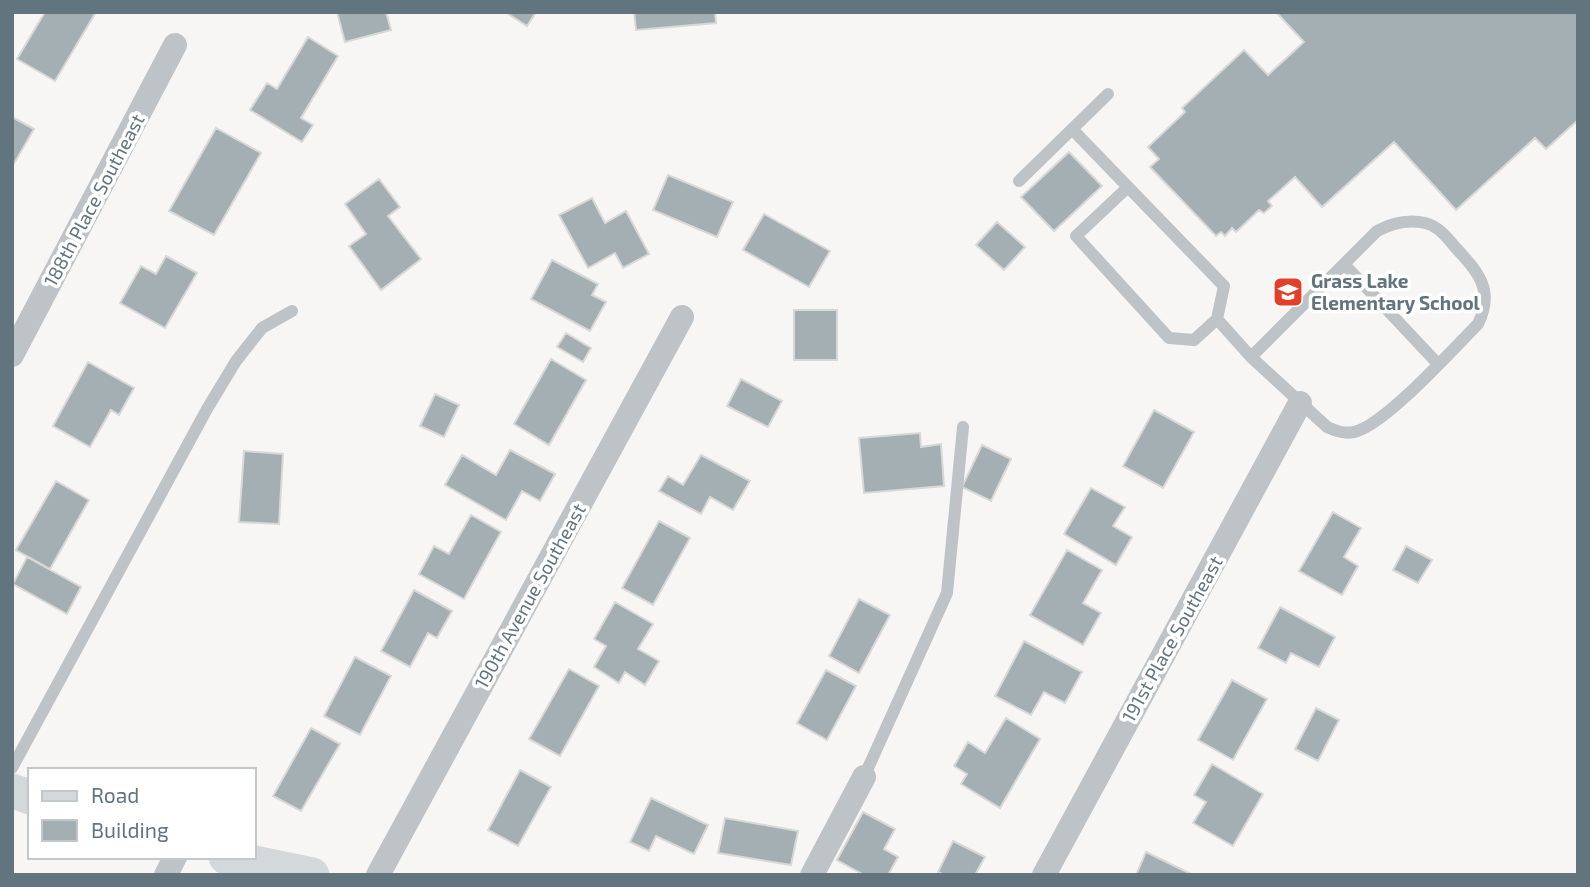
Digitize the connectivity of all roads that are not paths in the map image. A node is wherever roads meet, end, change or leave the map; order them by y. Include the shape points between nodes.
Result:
1 (176, 45) dead end
2 (1108, 94) dead end
3 (1072, 129) junction
4 (1019, 181) dead end
5 (1128, 187) junction
6 (1344, 264) junction
7 (292, 311) dead end
8 (682, 317) dead end
9 (1217, 319) junction
10 (12, 355) edge
11 (1251, 357) junction
12 (1438, 364) junction
13 (1300, 403) junction
14 (963, 427) dead end
15 (12, 768) edge
16 (864, 777) joint
17 (174, 859) edge
18 (236, 859) edge
19 (166, 875) edge
20 (312, 875) edge
21 (378, 875) edge
22 (812, 875) edge
23 (1044, 875) edge

1 - 10 street, 188th Place Southeast
2 - 3 lane
3 - 4 lane
3 - 5 lane
5 - 9 lane via 1224,286
5 - 9 lane via 1076,236 1169,338 1194,340
6 - 11 lane
6 - 12 lane
6 - 12 lane via 1388,225 1427,223 1441,231 1472,265 1485,294 1478,324
7 - 15 lane via 262,328 236,361
8 - 21 street, 190th Avenue Southeast
9 - 11 lane
11 - 13 lane
12 - 13 lane via 1372,425 1354,432 1327,427
13 - 23 street, 191st Place Southeast
14 - 16 lane via 947,593
16 - 22 street
17 - 19 street
18 - 20 street

